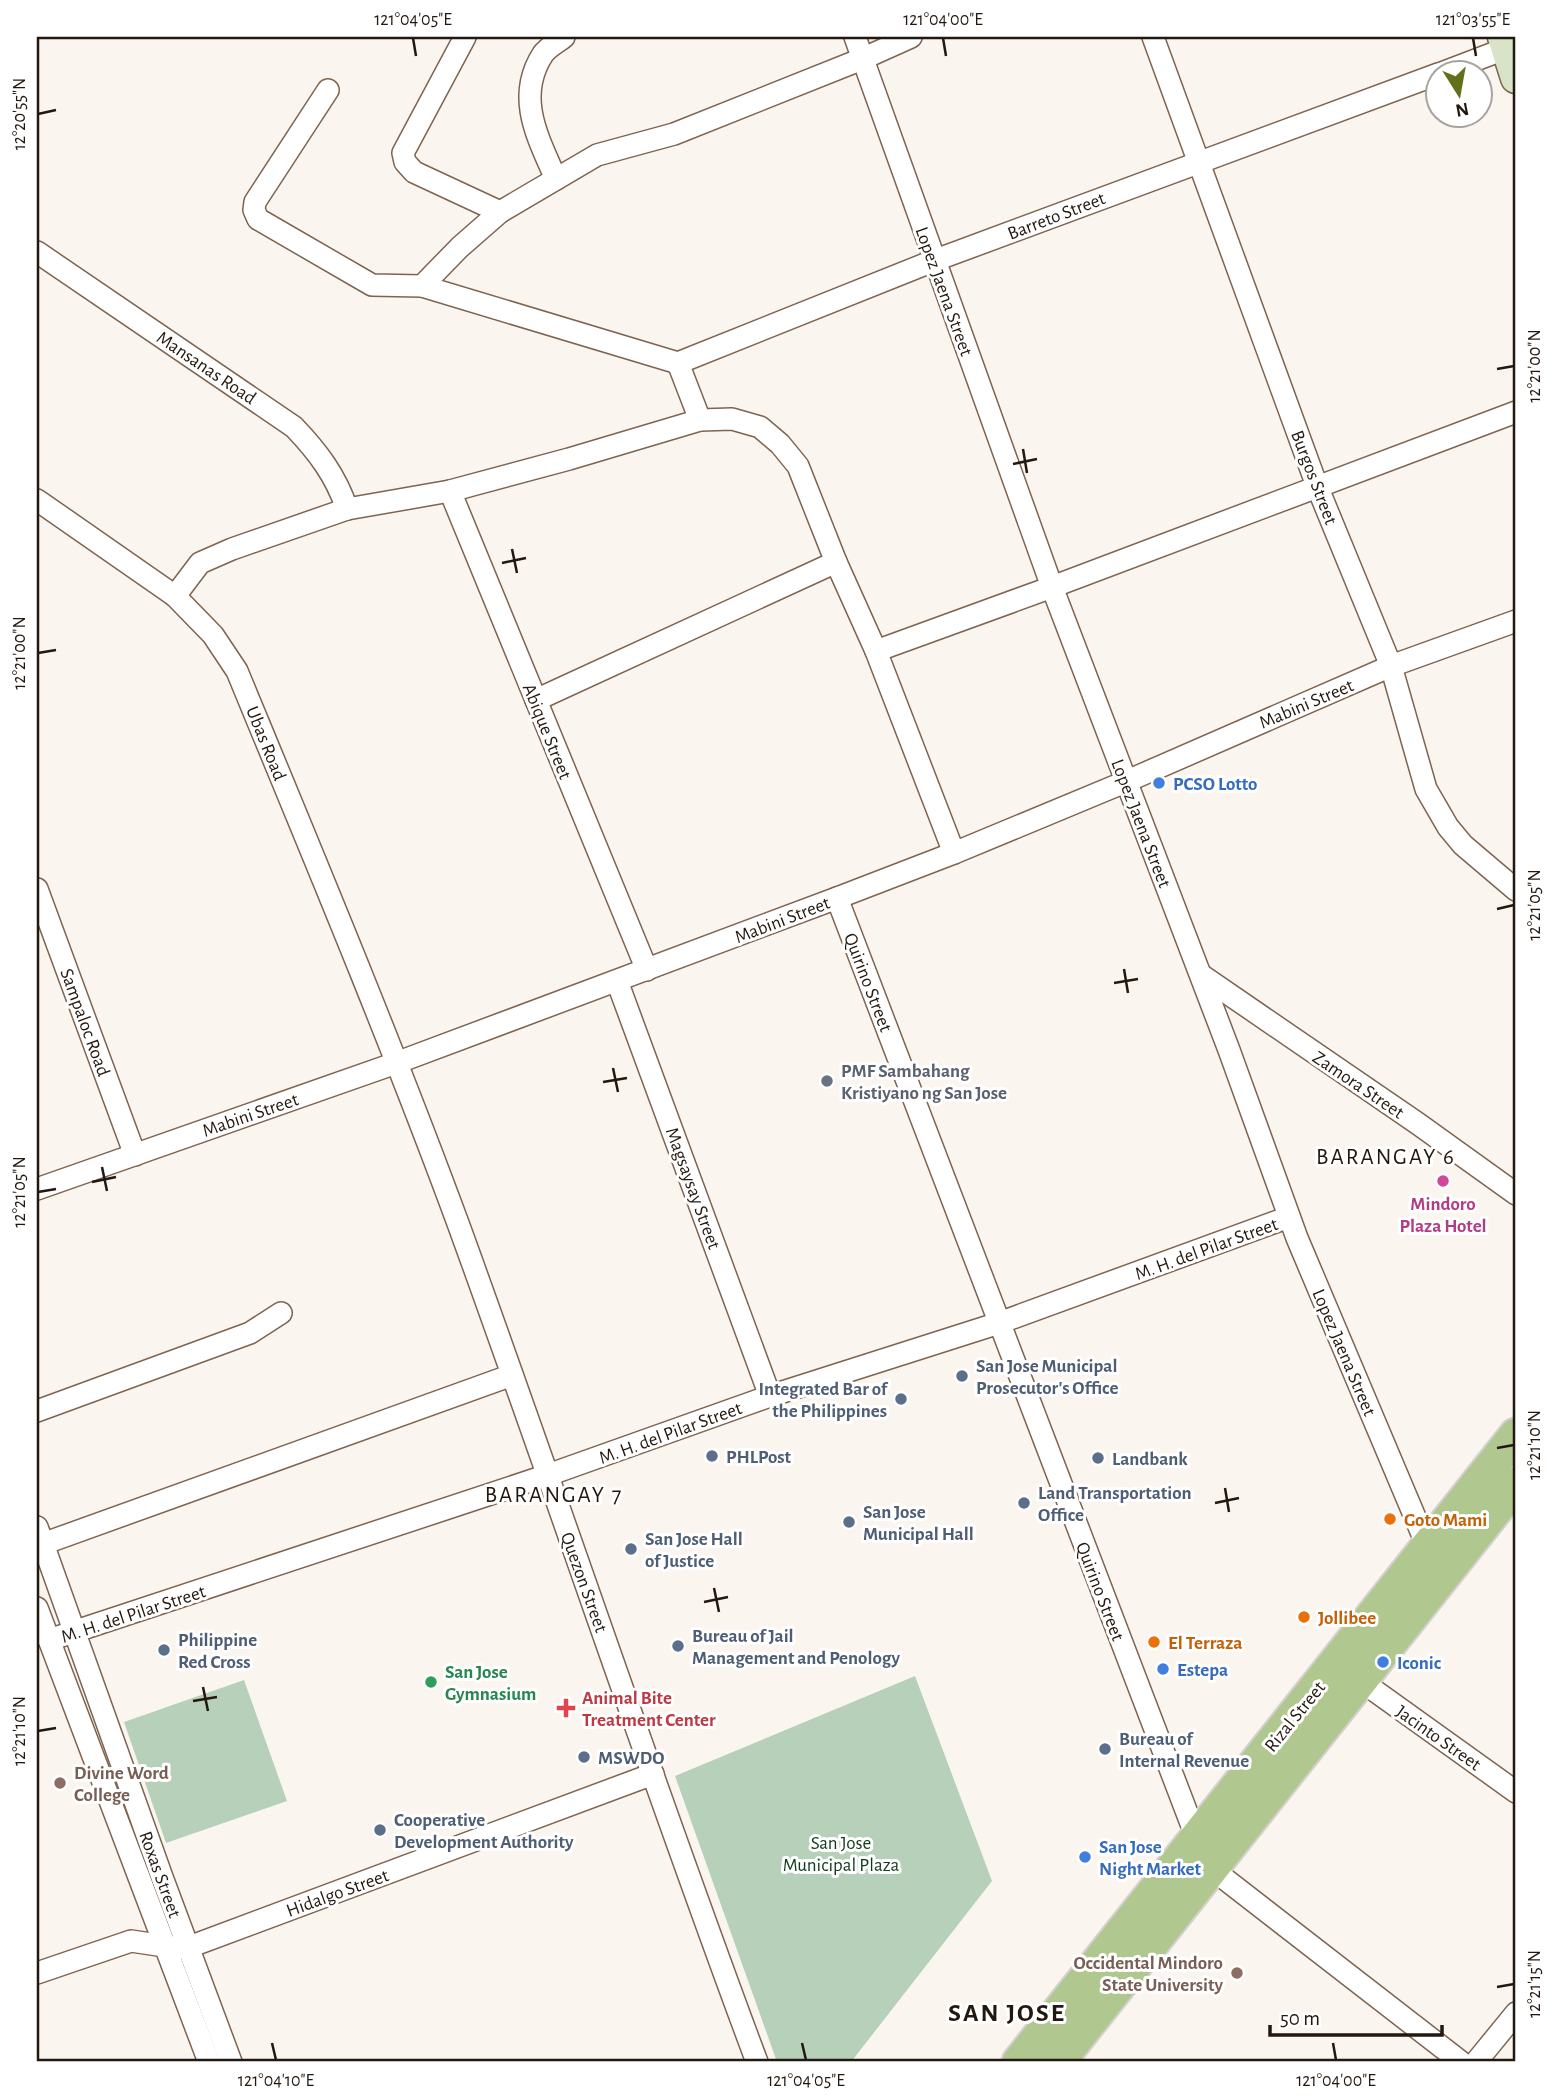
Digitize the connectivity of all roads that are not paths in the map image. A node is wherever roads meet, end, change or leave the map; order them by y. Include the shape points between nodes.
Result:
1 (465, 37) edge
2 (564, 37) edge
3 (855, 37) edge
4 (911, 37) edge
5 (1153, 37) edge
6 (1505, 43) edge
7 (862, 59) junction
8 (1468, 60) edge
9 (1516, 78) edge
10 (1424, 79) edge
11 (328, 90) dead end
12 (1197, 162) junction
13 (556, 179) junction
14 (500, 212) junction
15 (37, 252) edge
16 (933, 261) junction
17 (422, 286) junction
18 (678, 363) junction
19 (1516, 412) edge
20 (700, 420) junction
21 (1317, 486) junction
22 (450, 491) junction
23 (37, 500) edge
24 (347, 509) junction
25 (836, 562) junction
26 (1052, 587) junction
27 (175, 596) junction
28 (1511, 629) edge
29 (876, 651) junction
30 (1391, 666) junction
31 (536, 701) junction
32 (1125, 782) junction
33 (954, 853) junction
34 (37, 890) edge
35 (1516, 890) edge
36 (837, 898) junction
37 (648, 970) junction
38 (1201, 975) junction
39 (617, 981) junction
40 (396, 1063) junction
41 (135, 1155) junction
42 (37, 1189) edge
43 (1516, 1194) edge
44 (1289, 1217) junction
45 (281, 1313) dead end
46 (999, 1323) junction
47 (512, 1375) junction
48 (770, 1396) junction
49 (37, 1411) edge
50 (1516, 1436) edge
51 (548, 1475) junction
52 (1507, 1487) edge
53 (39, 1539) edge
54 (1428, 1548) junction
55 (1442, 1579) junction
56 (37, 1608) edge
57 (75, 1632) junction
58 (49, 1640) junction
59 (1349, 1673) junction
60 (653, 1774) junction
61 (1516, 1792) edge
62 (1196, 1839) junction
63 (1212, 1869) junction
64 (177, 1947) junction
65 (37, 1973) edge
66 (1516, 2013) edge
67 (1045, 2031) junction
68 (209, 2062) edge
69 (231, 2062) edge
70 (757, 2062) edge
71 (1019, 2062) edge
72 (1059, 2062) edge
73 (1461, 2062) edge
74 (1476, 2062) edge

1 - 14 street via 403,153 414,172
2 - 13 street via 544,52 531,81 530,116
3 - 7 street, Lopez Jaena Street
4 - 7 street
5 - 12 street, Burgos Street
6 - 8 street, Barreto Street
6 - 9 street
7 - 13 street via 674,134 597,155
7 - 16 street, Lopez Jaena Street
10 - 12 street, Barreto Street
11 - 17 street via 255,202 258,219 372,285
12 - 16 street, Barreto Street
12 - 21 street, Burgos Street
13 - 14 street
14 - 17 street
15 - 24 street, Mansanas Road via 295,427 317,450
16 - 18 street, Barreto Street
16 - 26 street, Lopez Jaena Street
17 - 18 street
18 - 20 street
19 - 21 street
20 - 22 street
20 - 25 street via 732,419 760,427 780,444 798,466
21 - 26 street
21 - 30 street, Burgos Street
22 - 24 street
22 - 31 street, Abique Street
23 - 27 street, Ubas Road
24 - 27 street via 200,563
25 - 29 street
25 - 31 street
26 - 29 street
26 - 32 street, Lopez Jaena Street
27 - 40 street, Ubas Road via 213,635 237,671
28 - 30 street, Mabini Street
29 - 33 street
30 - 32 street, Mabini Street
30 - 35 street, Burgos Street via 1426,789 1463,845
31 - 37 street, Abique Street
32 - 33 street, Mabini Street
32 - 38 street, Lopez Jaena Street
33 - 36 street, Mabini Street
34 - 41 street, Sampaloc Road
36 - 37 street, Mabini Street
36 - 46 street, Quirino Street
37 - 39 street, Mabini Street
38 - 43 street, Zamora Street
38 - 44 street, Lopez Jaena Street
39 - 40 street, Mabini Street
39 - 48 street, Magsaysay Street
40 - 41 street, Mabini Street
40 - 47 street, Quezon Street
41 - 42 street, Mabini Street
44 - 46 street, M. H. del Pilar Street
44 - 54 street, Lopez Jaena Street
45 - 49 street via 250,1333
46 - 48 street, M. H. del Pilar Street
46 - 62 street, Quirino Street
47 - 51 street, Quezon Street
47 - 53 street
48 - 51 street, M. H. del Pilar Street
50 - 52 main road, Rizal Street
51 - 57 street, M. H. del Pilar Street
51 - 60 street, Quezon Street
52 - 54 main road, Rizal Street
52 - 55 main road, Rizal Street
53 - 57 street, Roxas Street
54 - 55 street, Lopez Jaena Street
54 - 59 main road, Rizal Street
55 - 59 main road, Rizal Street
56 - 58 street, Roxas Street
57 - 58 street, M. H. del Pilar Street
57 - 64 street, Roxas Street
58 - 64 street, Roxas Street
59 - 61 street, Jacinto Street
59 - 62 main road, Rizal Street
59 - 63 main road, Rizal Street
60 - 64 street, Hidalgo Street
60 - 70 street, Quezon Street
62 - 63 street, Quirino Street
62 - 67 main road, Rizal Street
63 - 72 main road, Rizal Street
63 - 73 street, Quirino Street
64 - 65 street via 131,1941
64 - 68 street, Roxas Street
64 - 69 street, Roxas Street
66 - 74 street
67 - 71 main road, Rizal Street
67 - 72 street

